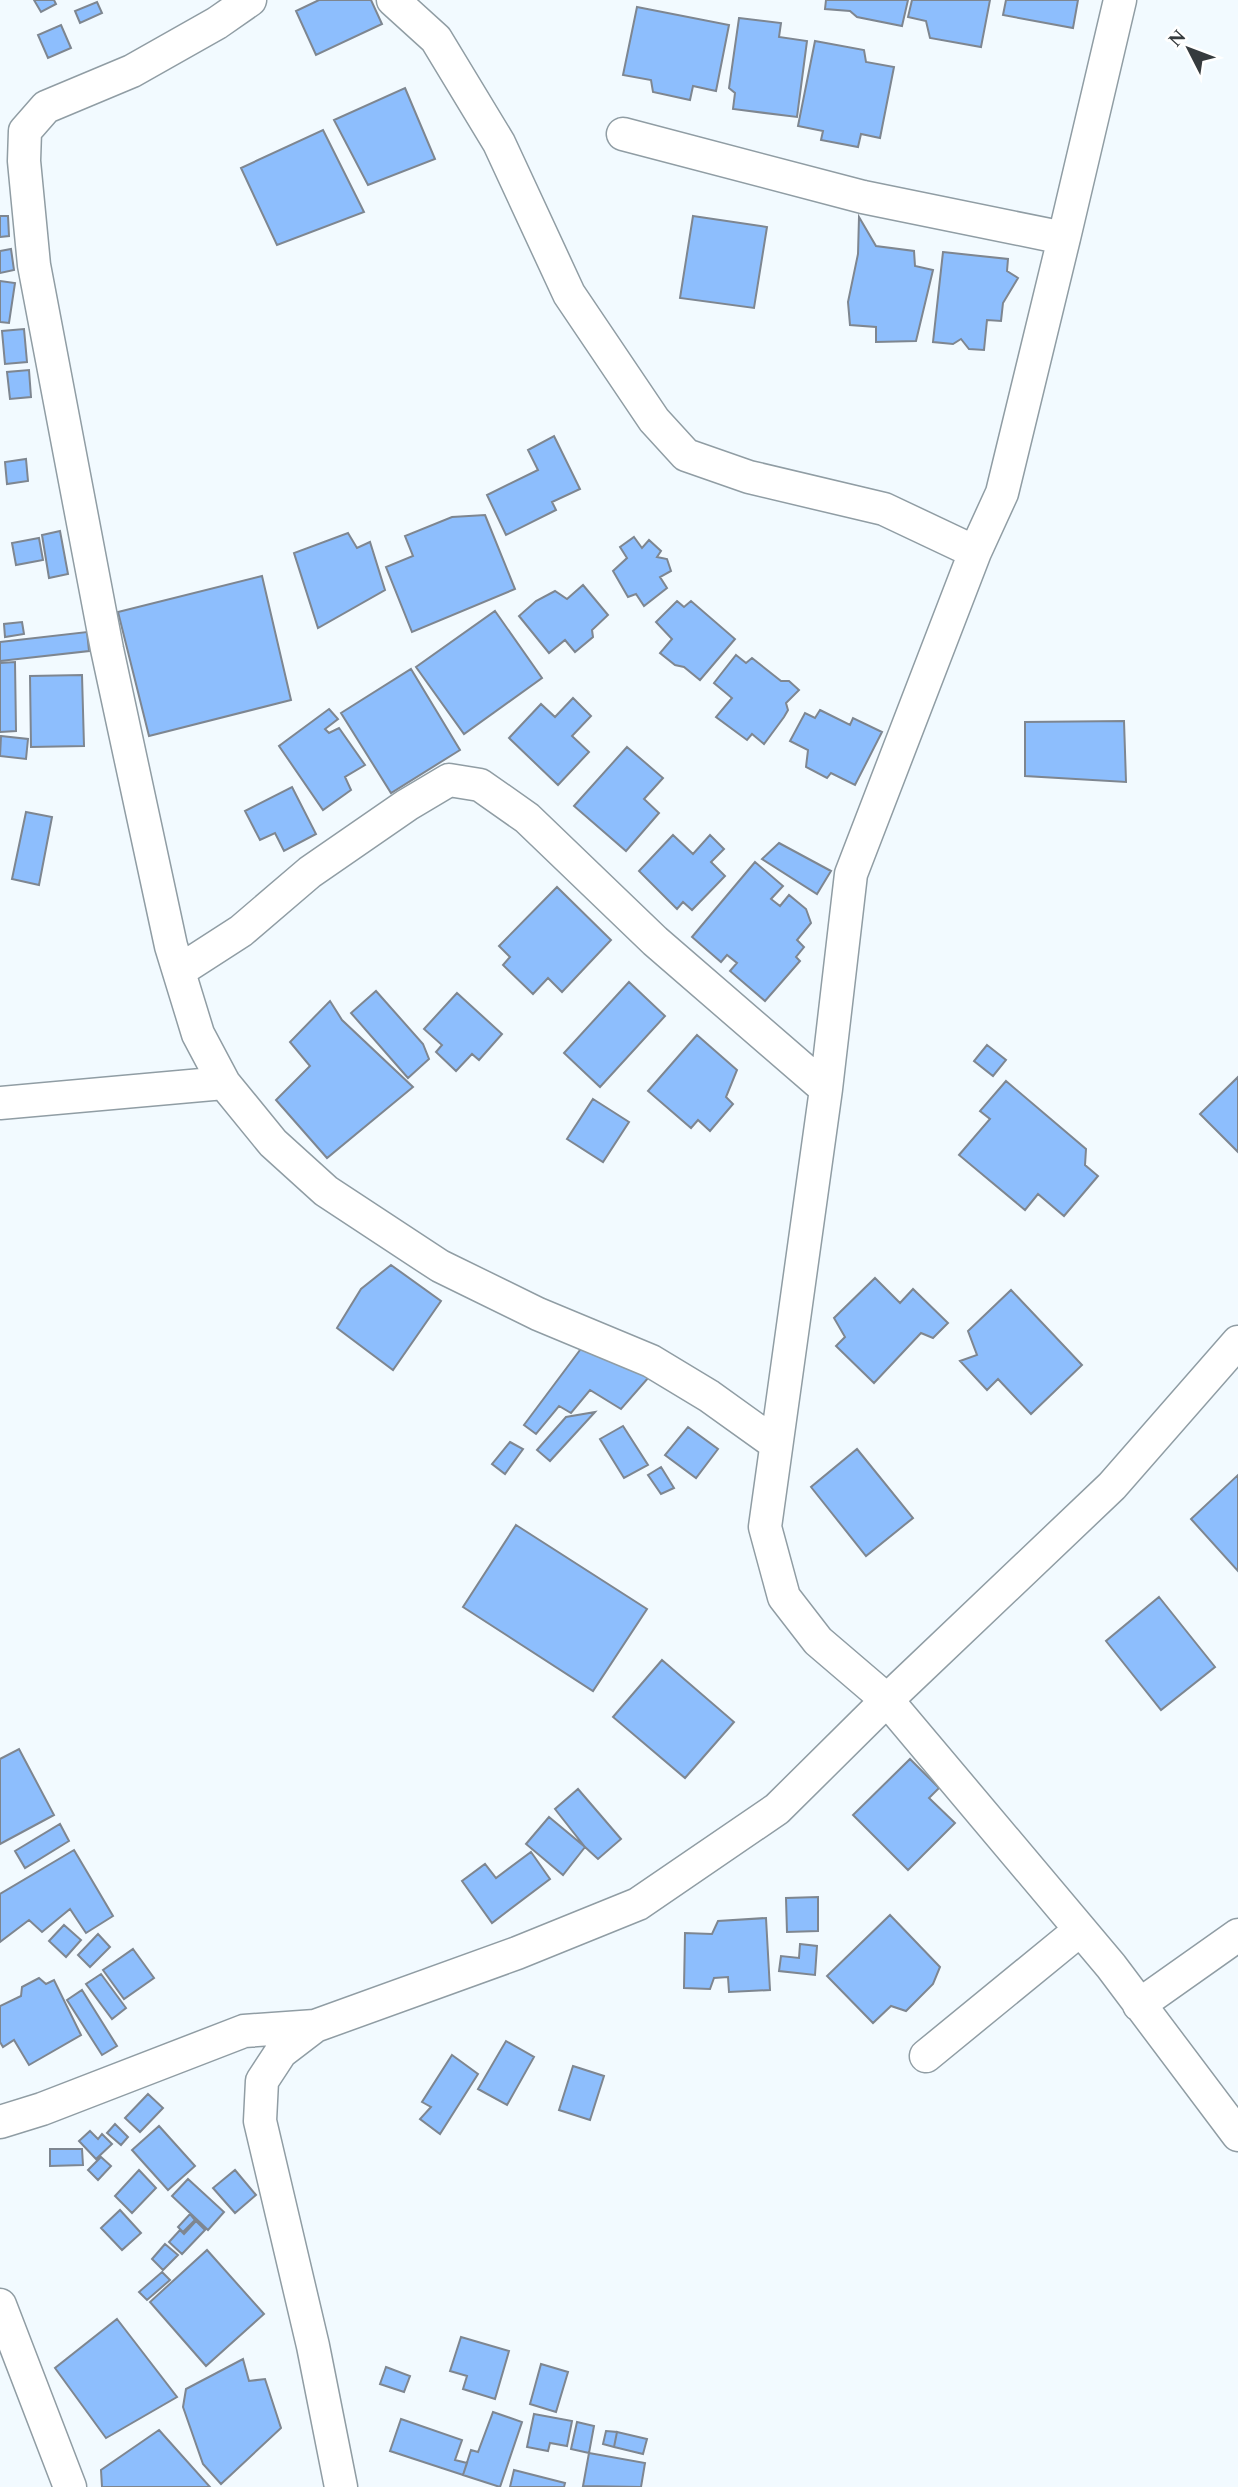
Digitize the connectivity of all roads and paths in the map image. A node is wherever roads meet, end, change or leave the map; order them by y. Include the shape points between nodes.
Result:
1 (250, 0) edge
2 (393, 0) edge
3 (1120, 0) edge
4 (623, 134) dead end
5 (1064, 238) junction
6 (975, 552) junction
7 (179, 971) junction
8 (225, 1083) junction
9 (826, 1089) junction
10 (0, 1103) edge
11 (1238, 1342) edge
12 (776, 1444) junction
13 (887, 1700) junction
14 (1080, 1930) junction
15 (1238, 1935) edge
16 (1139, 2005) junction
17 (316, 2026) junction
18 (926, 2056) dead end
19 (0, 2122) edge
20 (1238, 2135) edge
21 (0, 2305) edge
22 (70, 2487) edge
23 (341, 2487) edge

1 - 7 street via 132,71 46,107 25,131 34,265 107,649
2 - 6 street via 436,39 499,143 569,294 654,420 686,455 749,477 884,509
3 - 5 street
4 - 5 street via 863,197
5 - 6 street via 1002,493
6 - 9 street via 851,874
7 - 8 street via 198,1034
7 - 9 street via 407,805 449,780 470,783 480,785 527,818 655,941
8 - 10 street
8 - 12 street via 273,1143 326,1191 429,1258 538,1314 651,1361
9 - 12 street
11 - 13 street via 1112,1486
12 - 13 street via 765,1527 784,1597 818,1641
13 - 14 street
13 - 17 street via 777,1809 638,1904
14 - 16 street
14 - 18 street
15 - 16 street
16 - 20 street
17 - 19 street via 244,2031
17 - 23 street via 281,2052 262,2081 260,2121
21 - 22 street

